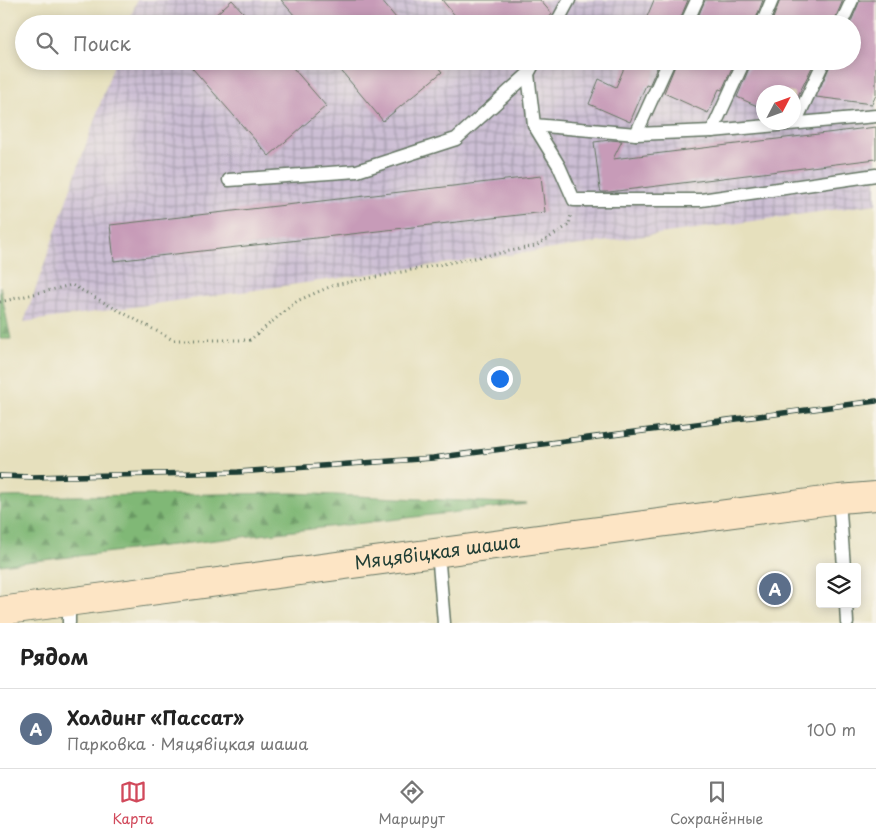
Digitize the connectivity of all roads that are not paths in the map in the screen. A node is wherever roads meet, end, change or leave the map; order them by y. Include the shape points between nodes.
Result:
1 (569, 0) edge
2 (697, 0) edge
3 (772, 0) edge
4 (852, 0) edge
5 (561, 15) edge
6 (690, 15) edge
7 (766, 15) edge
8 (845, 15) edge
9 (530, 70) edge
10 (665, 70) edge
11 (740, 70) edge
12 (820, 70) edge
13 (528, 74) junction
14 (801, 110) edge
15 (876, 116) edge
16 (801, 122) edge
17 (534, 125) junction
18 (756, 127) edge
19 (712, 131) junction
20 (636, 134) junction
21 (876, 176) edge
22 (229, 180) dead end
23 (876, 496) edge
24 (839, 499) junction
25 (438, 552) junction
26 (844, 563) edge
27 (846, 608) edge
28 (0, 611) edge
29 (69, 612) edge
30 (444, 623) edge
31 (847, 623) edge

1 - 5 lane
2 - 6 lane
3 - 7 lane
4 - 8 lane
9 - 13 lane
10 - 20 lane
11 - 19 lane
12 - 14 lane
13 - 17 lane
13 - 22 lane via 456,139 358,171
15 - 16 lane
17 - 20 lane
17 - 21 lane via 559,166 574,200 701,200
18 - 19 lane
19 - 20 lane
23 - 24 main road, Мяцявіцкая шаша
24 - 25 main road, Мяцявіцкая шаша
24 - 26 lane
25 - 29 main road, Мяцявіцкая шаша
25 - 30 lane
27 - 31 lane
28 - 29 main road, Мяцявіцкая шаша

